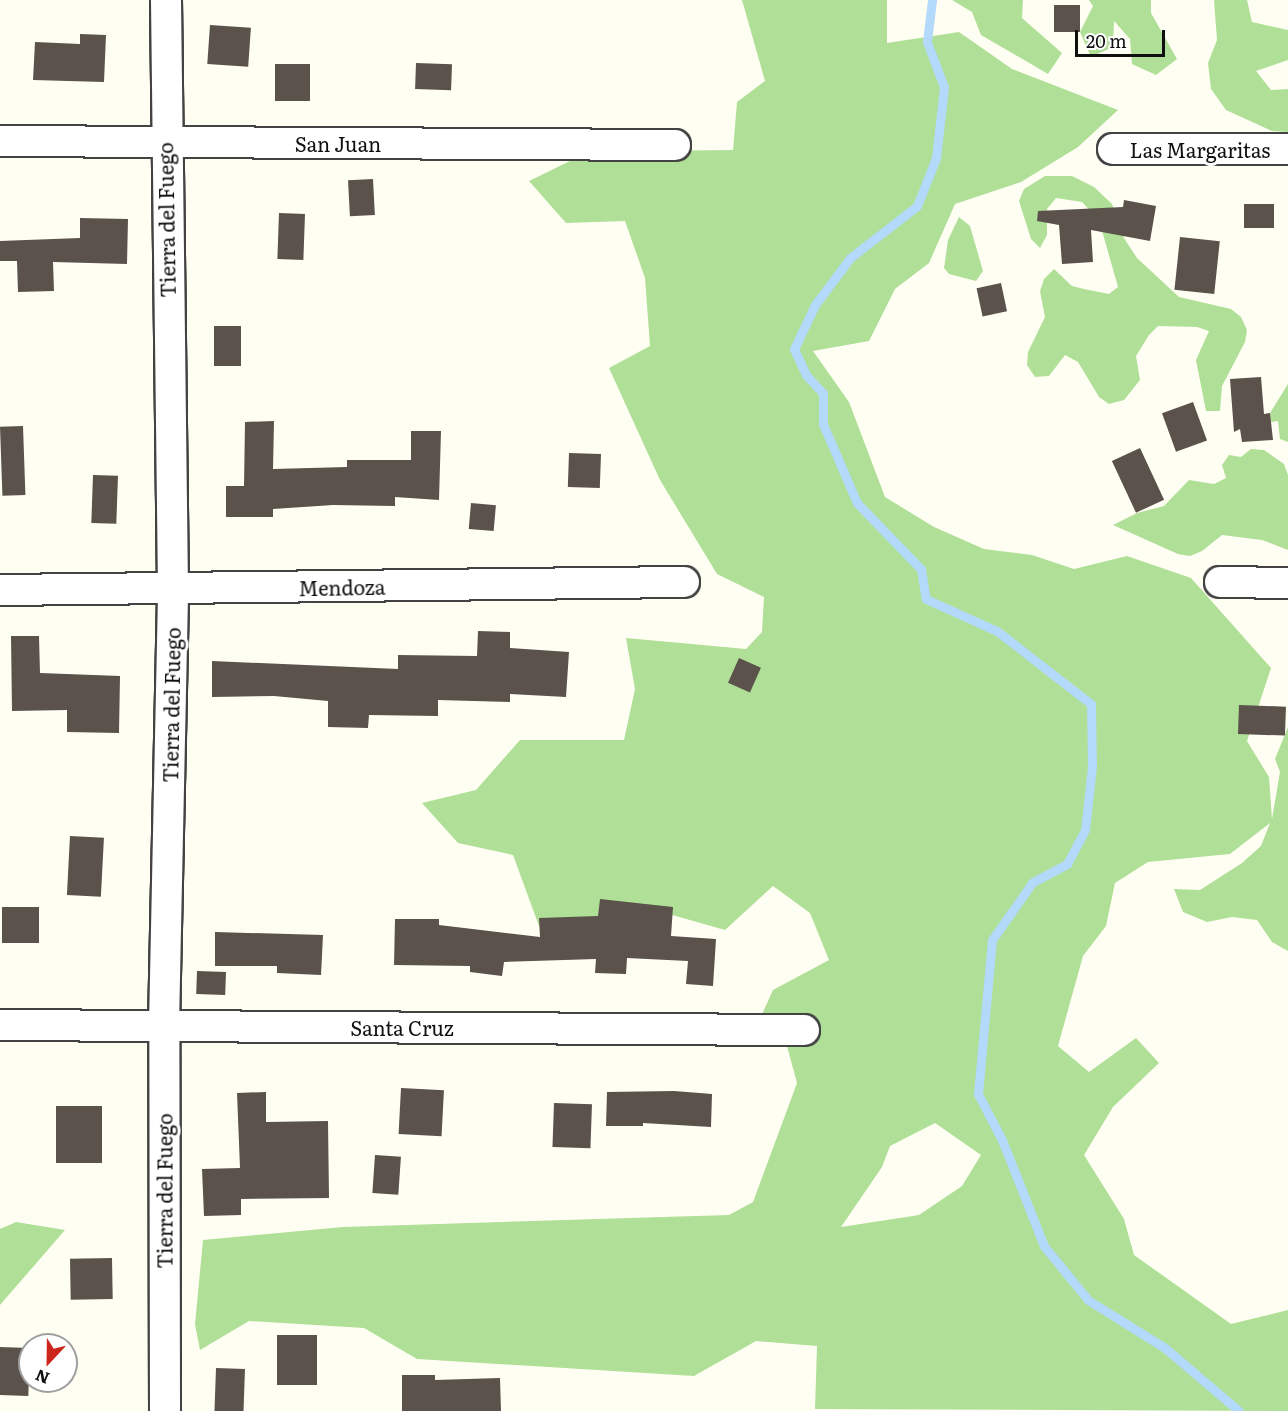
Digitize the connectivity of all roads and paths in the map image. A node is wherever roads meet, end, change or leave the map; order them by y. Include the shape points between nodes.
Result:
1 (166, 0) edge
2 (0, 141) edge
3 (165, 141) junction
4 (675, 145) dead end
5 (1113, 149) dead end
6 (1288, 150) edge
7 (684, 582) dead end
8 (1220, 582) dead end
9 (1288, 583) edge
10 (0, 590) edge
11 (173, 590) junction
12 (0, 1025) edge
13 (164, 1025) junction
14 (804, 1030) dead end
15 (165, 1411) edge

1 - 3 street, Tierra del Fuego
2 - 3 street, San Juan
3 - 4 street, San Juan
3 - 11 street, Tierra del Fuego
5 - 6 street, Las Margaritas
7 - 11 street, Mendoza
8 - 9 street
10 - 11 street, Mendoza
11 - 13 street, Tierra del Fuego
12 - 13 street, Santa Cruz
13 - 14 street, Santa Cruz
13 - 15 street, Tierra del Fuego

